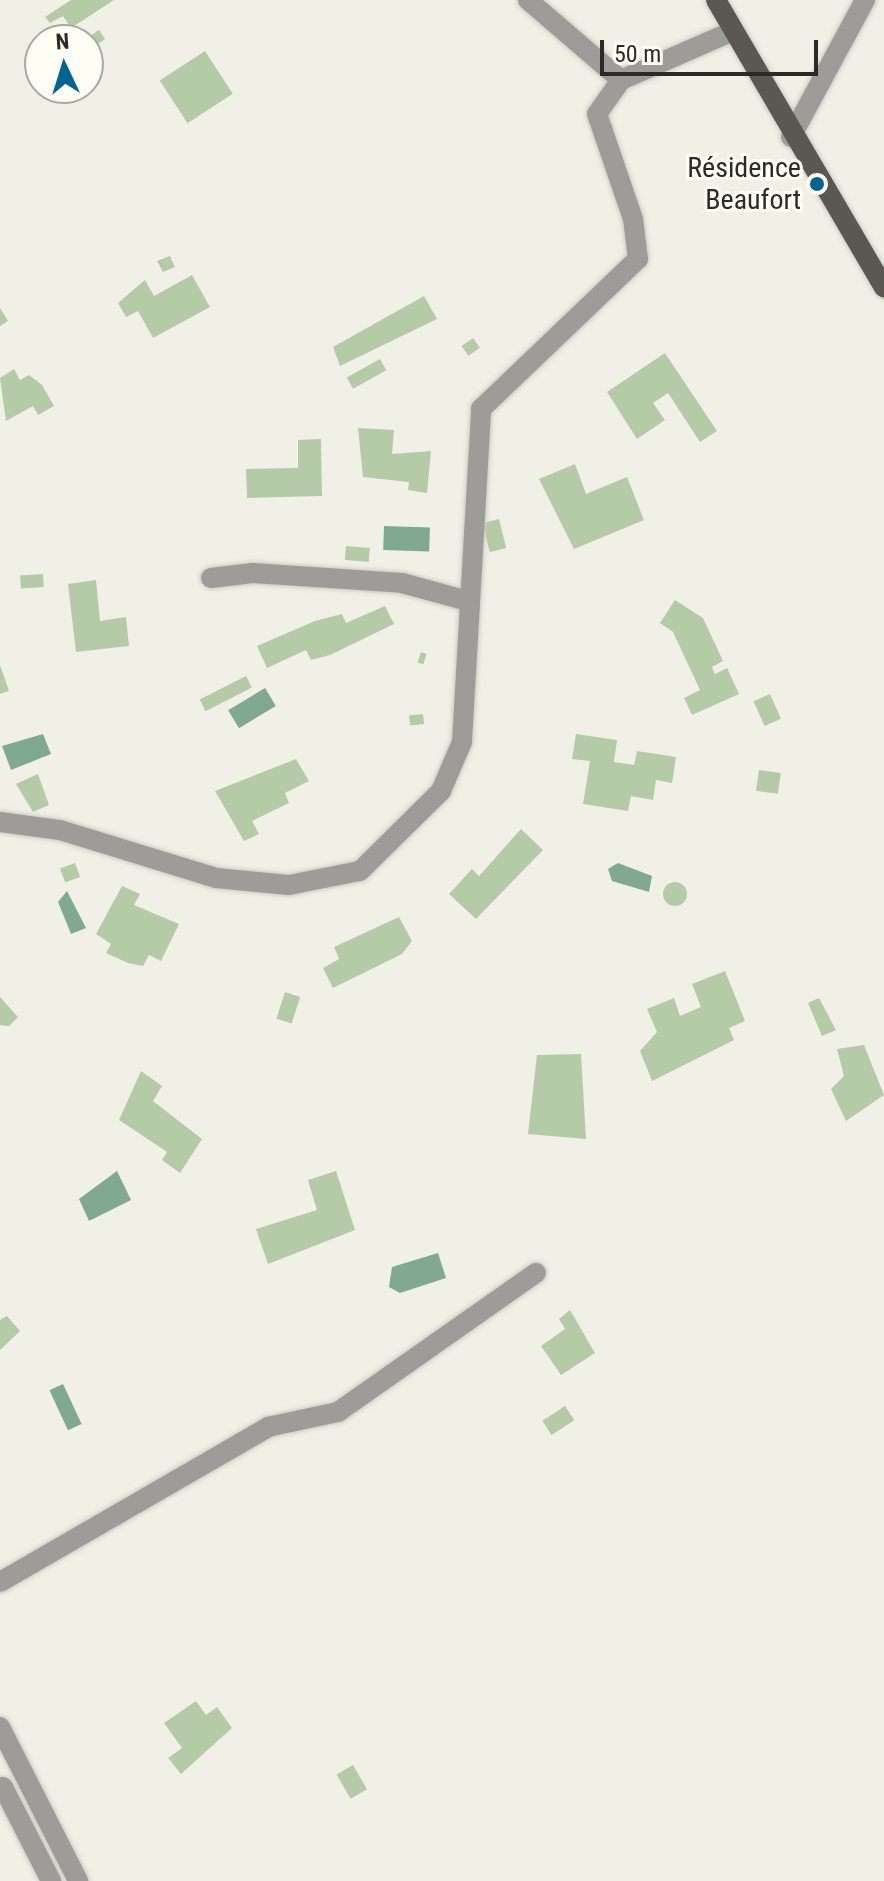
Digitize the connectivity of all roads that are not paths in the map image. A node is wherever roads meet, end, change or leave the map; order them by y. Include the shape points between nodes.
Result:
1 (528, 0) edge
2 (716, 0) edge
3 (865, 0) edge
4 (733, 31) junction
5 (621, 80) junction
6 (791, 137) junction
7 (884, 287) edge
8 (211, 578) dead end
9 (468, 601) junction
10 (0, 822) edge
11 (536, 1273) dead end
12 (0, 1582) edge
13 (0, 1727) edge
14 (3, 1787) dead end
15 (51, 1881) edge
16 (78, 1881) edge

1 - 5 street
2 - 4 main road
3 - 6 street
4 - 5 street
4 - 6 main road
5 - 9 street via 597,114 633,219 638,259 481,409
6 - 7 main road
8 - 9 street via 253,573 402,583
9 - 10 street via 462,742 441,791 360,871 289,885 216,878 74,834
11 - 12 street via 338,1412 268,1427
13 - 16 street
14 - 15 street

